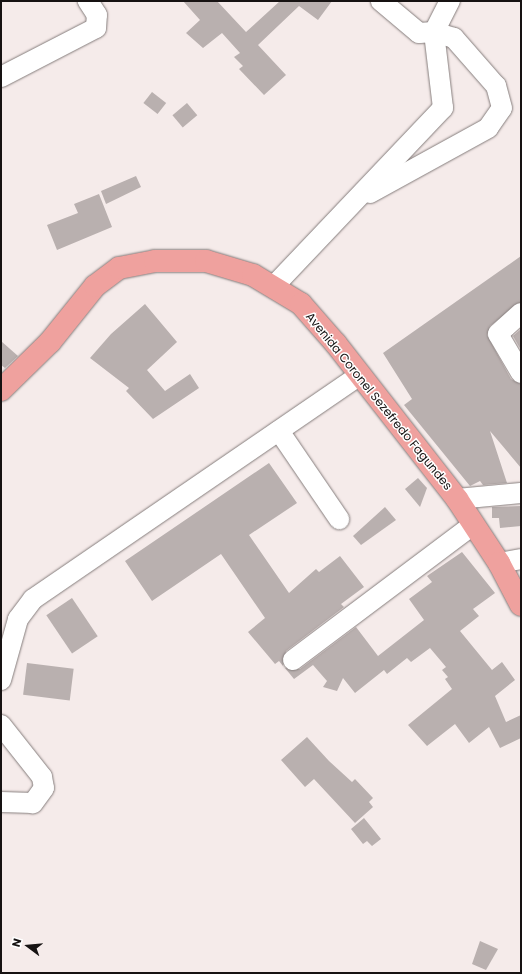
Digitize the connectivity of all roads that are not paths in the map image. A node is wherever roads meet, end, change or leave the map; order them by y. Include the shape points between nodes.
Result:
1 (88, 1) edge
2 (381, 1) edge
3 (450, 1) edge
4 (434, 32) junction
5 (1, 77) edge
6 (353, 203) junction
7 (273, 287) junction
8 (521, 313) edge
9 (521, 373) edge
10 (360, 375) junction
11 (1, 390) edge
12 (279, 431) junction
13 (521, 493) edge
14 (457, 499) junction
15 (339, 519) dead end
16 (474, 524) junction
17 (521, 559) edge
18 (500, 563) junction
19 (521, 605) edge
20 (293, 660) dead end
21 (1, 680) edge
22 (1, 725) edge
23 (1, 802) edge

1 - 5 street via 97,15 96,28
2 - 4 street via 419,33
3 - 4 street
4 - 6 street via 443,108
4 - 6 street via 454,38 496,86 502,108 488,128
6 - 7 street
7 - 10 main road, Avenida Coronel Sezefredo Fagundes via 301,304
7 - 11 main road, Avenida Coronel Sezefredo Fagundes via 253,275 206,261 155,261 119,268 95,286 50,342
8 - 9 street via 498,334
10 - 12 street
10 - 14 main road, Avenida Coronel Sezefredo Fagundes
12 - 15 street
12 - 21 street via 33,599 18,619
13 - 14 street
14 - 16 main road, Avenida Coronel Sezefredo Fagundes
16 - 18 main road, Avenida Coronel Sezefredo Fagundes
16 - 20 street
17 - 18 street
18 - 19 main road, Avenida Coronel Sezefredo Fagundes
22 - 23 street via 42,776 44,788 33,803

